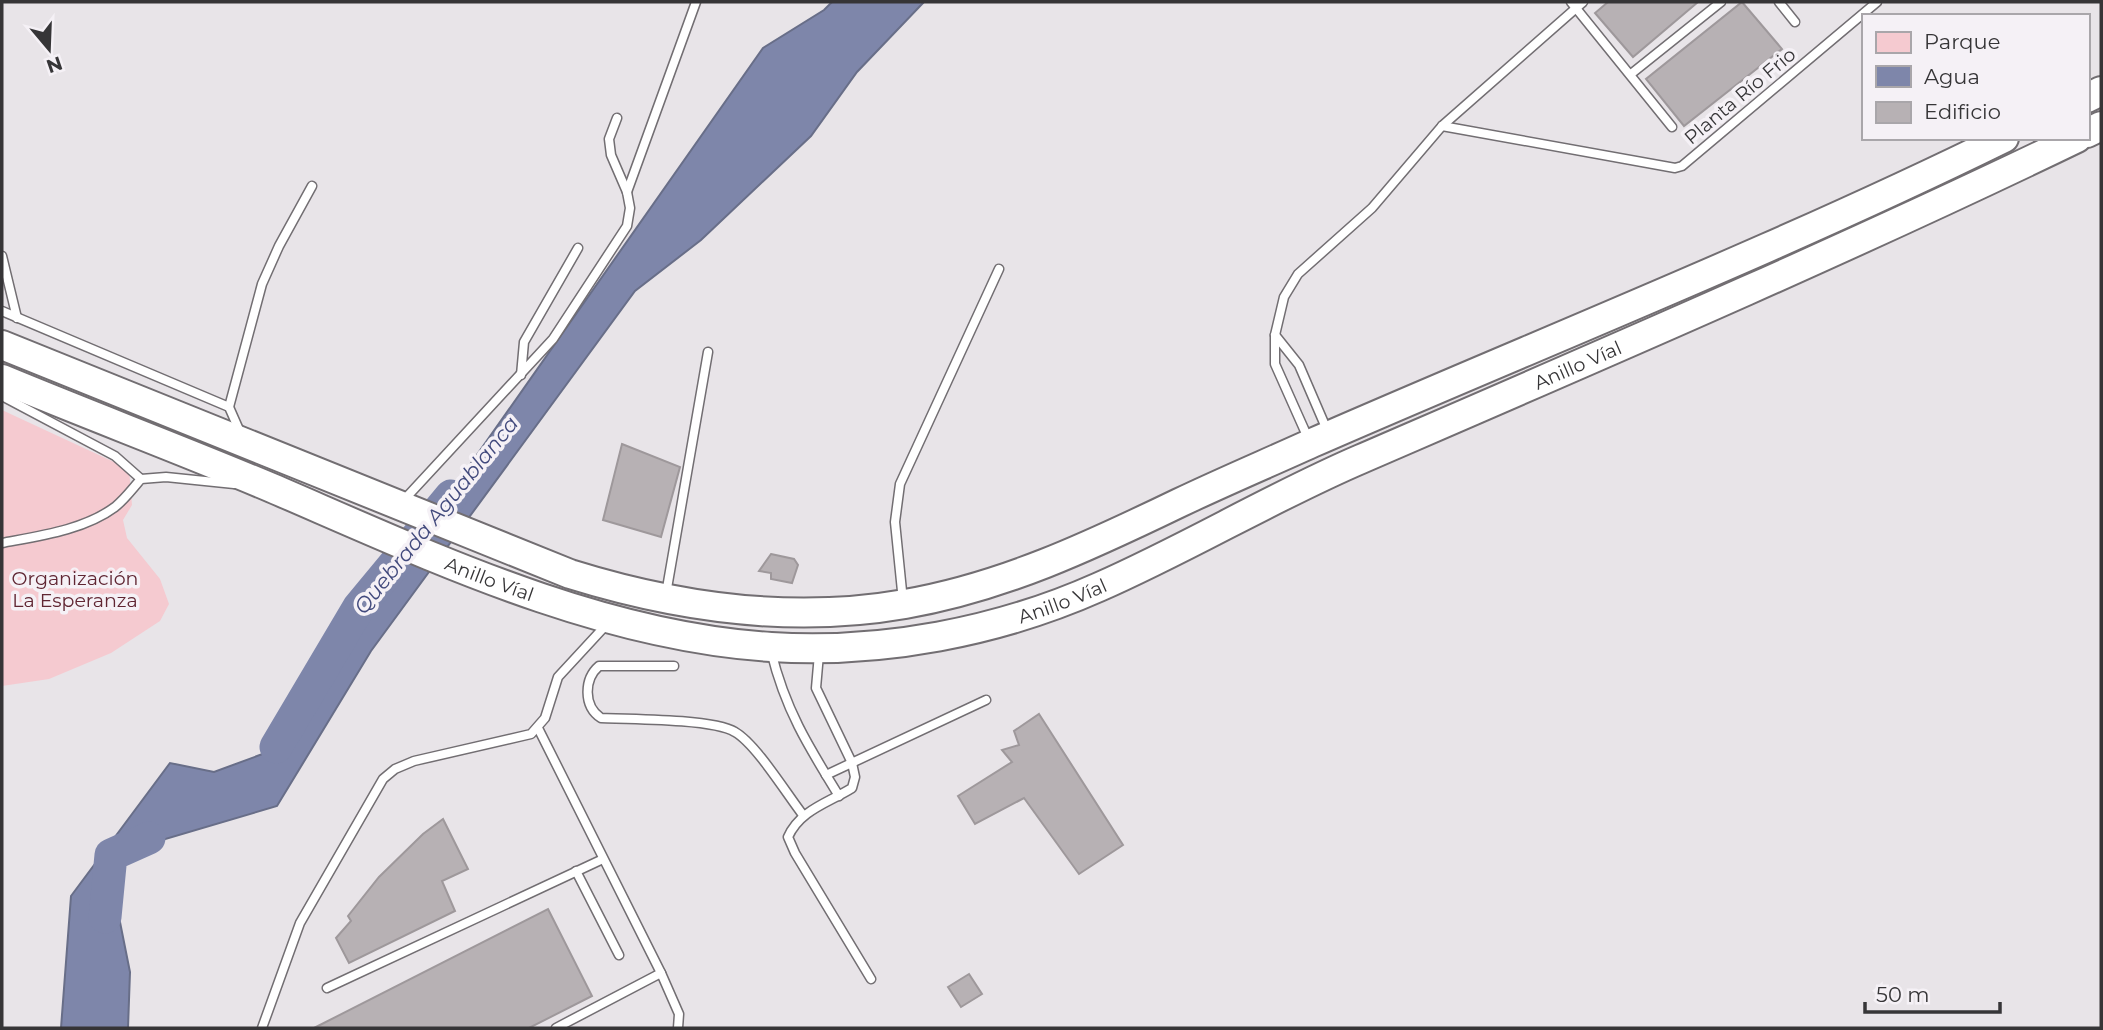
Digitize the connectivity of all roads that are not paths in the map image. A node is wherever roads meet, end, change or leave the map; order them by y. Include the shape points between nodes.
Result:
1 (696, 2) edge
2 (1721, 2) edge
3 (1779, 2) edge
4 (1877, 2) edge
5 (1577, 4) edge
6 (1863, 14) edge
7 (1862, 15) edge
8 (1795, 22) dead end
9 (1630, 74) junction
10 (617, 118) dead end
11 (1442, 127) junction
12 (1672, 127) dead end
13 (2000, 140) edge
14 (2073, 140) edge
15 (312, 186) dead end
16 (627, 192) junction
17 (578, 248) dead end
18 (2, 256) edge
19 (999, 269) dead end
20 (2, 311) edge
21 (17, 318) junction
22 (1275, 335) junction
23 (2, 345) edge
24 (708, 352) dead end
25 (521, 375) junction
26 (2, 379) edge
27 (2, 396) edge
28 (229, 407) junction
29 (1320, 440) junction
30 (245, 444) junction
31 (141, 479) junction
32 (268, 486) junction
33 (403, 508) junction
34 (2, 543) edge
35 (665, 600) junction
36 (904, 604) junction
37 (611, 620) junction
38 (770, 647) junction
39 (819, 648) junction
40 (674, 666) dead end
41 (986, 700) dead end
42 (537, 729) junction
43 (852, 763) junction
44 (826, 775) junction
45 (839, 796) junction
46 (803, 815) junction
47 (603, 859) junction
48 (576, 871) junction
49 (619, 955) dead end
50 (661, 973) junction
51 (871, 979) dead end
52 (327, 988) dead end
53 (262, 1028) edge
54 (556, 1028) edge
55 (678, 1028) edge

1 - 16 lane
2 - 9 lane
3 - 8 lane
4 - 6 lane, Planta Río Frio
5 - 9 lane
5 - 11 lane
7 - 11 lane, Planta Río Frio via 1675,168
9 - 12 lane
10 - 16 lane via 609,139 611,155
11 - 22 lane via 1373,208 1298,274 1284,297
13 - 29 highway, Anillo Víal via 1901,189
14 - 39 highway, Anillo Víal via 1923,212 1334,471 1098,588 961,631
15 - 28 lane via 262,284
16 - 25 lane via 626,226 553,339
17 - 25 lane via 524,342
18 - 21 lane
19 - 36 lane via 900,484 895,522
20 - 21 lane
21 - 28 lane
22 - 29 lane via 1298,365
22 - 29 lane via 1275,363
23 - 30 highway, Anillo Víal
24 - 35 lane
25 - 33 lane
26 - 32 highway, Anillo Víal
27 - 31 lane via 115,456
28 - 30 lane
29 - 36 highway, Anillo Víal via 1019,575
30 - 33 highway, Anillo Víal
31 - 32 lane
31 - 34 lane via 115,506 86,522
32 - 37 highway, Anillo Víal via 495,580
33 - 35 highway, Anillo Víal via 570,574
35 - 36 highway, Anillo Víal via 784,613
37 - 38 highway, Anillo Víal via 690,638
37 - 42 lane via 558,677
38 - 39 highway, Anillo Víal
38 - 44 lane via 797,727
39 - 43 lane via 816,688
40 - 46 lane via 598,666 587,683 594,713 601,718 715,725 734,731 750,744
41 - 43 lane
42 - 47 lane
42 - 53 lane via 514,739 414,761 383,779 300,923
43 - 44 lane
43 - 45 lane via 852,788
44 - 45 lane
45 - 46 lane
46 - 51 lane via 788,837
47 - 48 lane
47 - 50 lane
48 - 49 lane
48 - 52 lane
50 - 54 lane
50 - 55 lane via 679,1014

